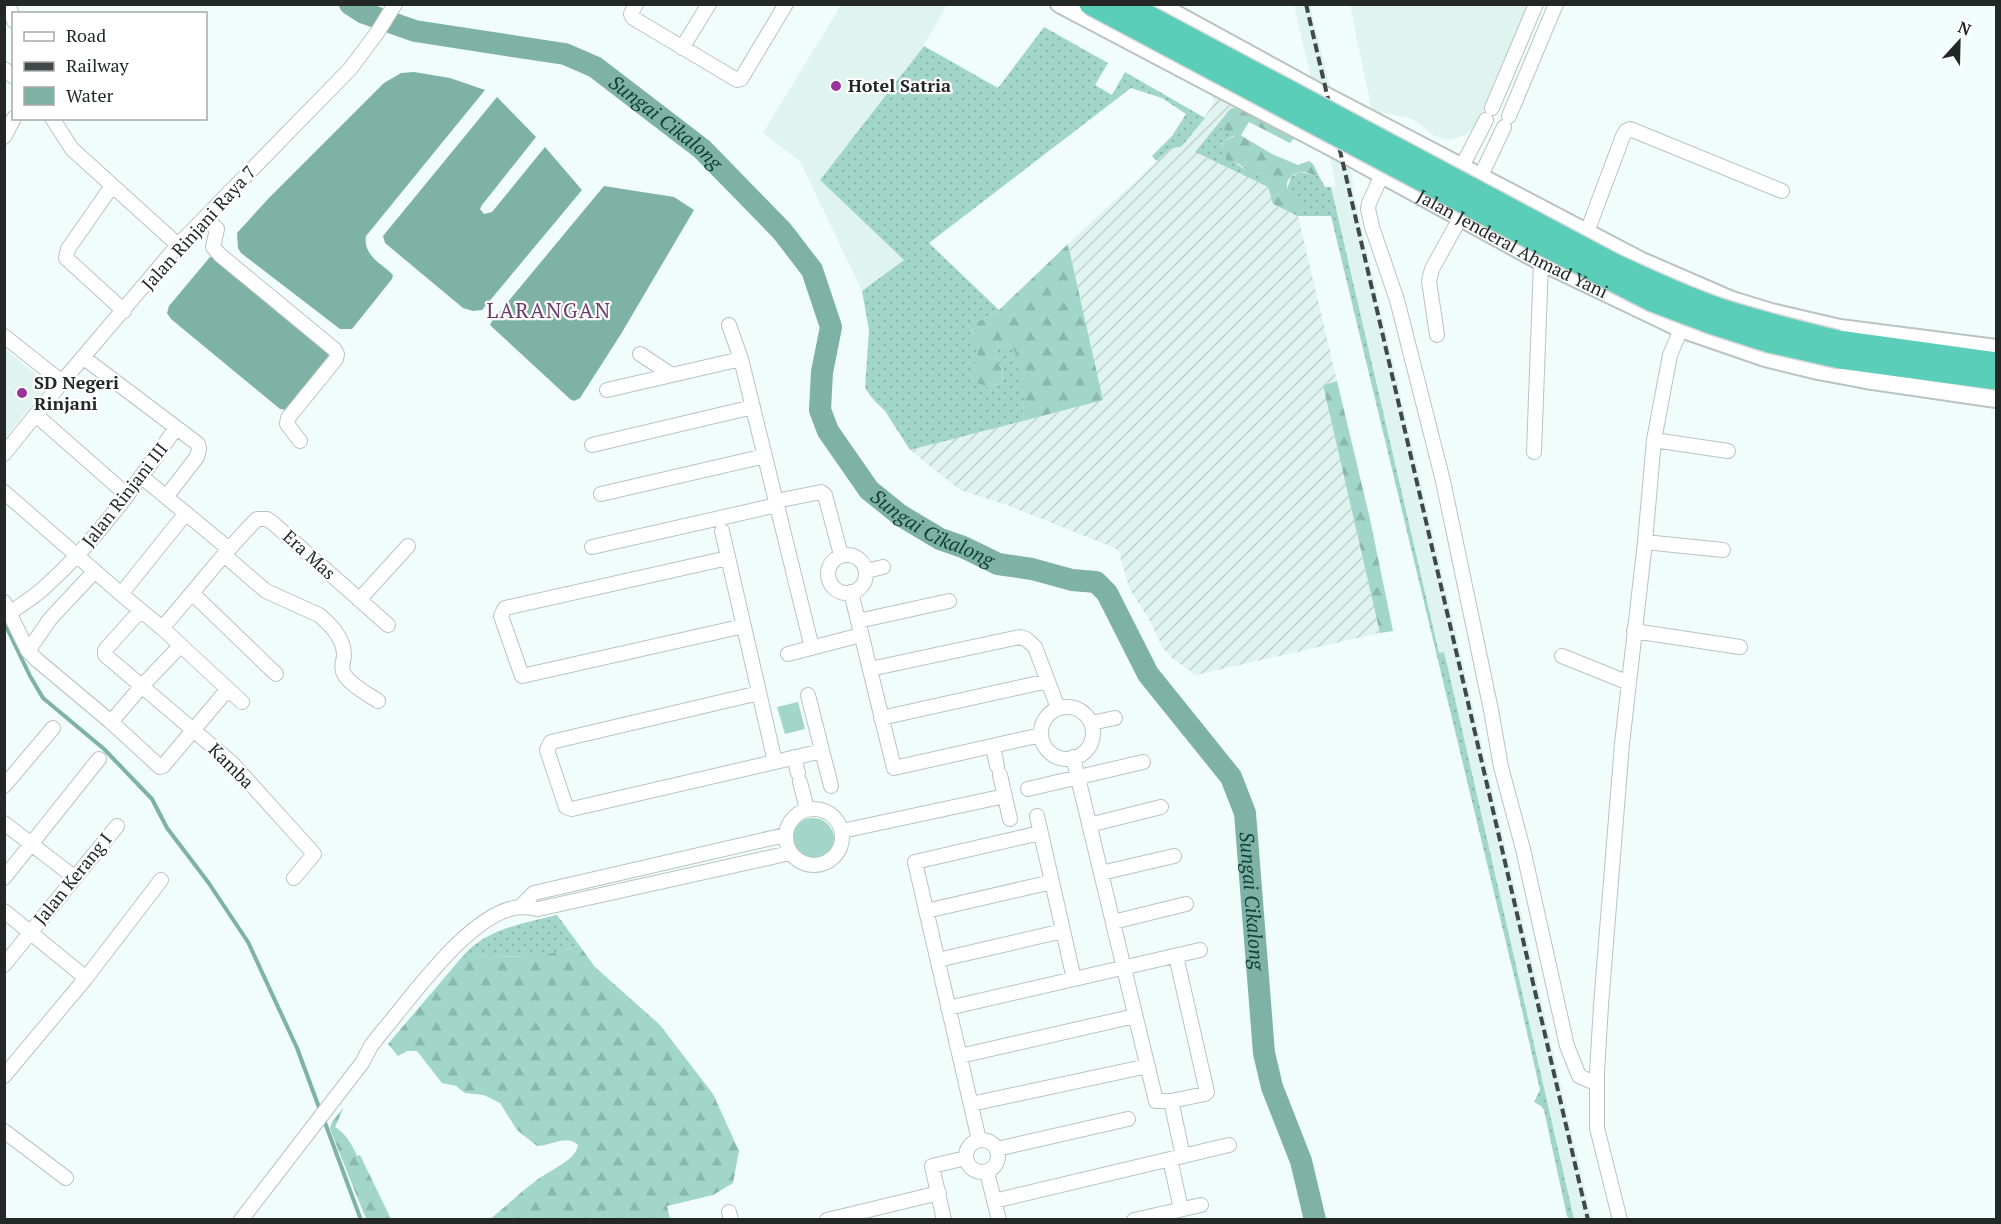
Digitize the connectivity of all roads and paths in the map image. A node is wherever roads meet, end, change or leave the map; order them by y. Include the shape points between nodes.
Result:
1 (395, 4) edge
2 (636, 4) edge
3 (709, 4) edge
4 (786, 4) edge
5 (1059, 4) edge
6 (1090, 4) edge
7 (1126, 4) edge
8 (1158, 4) edge
9 (1536, 4) edge
10 (1556, 4) edge
11 (1220, 38) junction
12 (682, 48) junction
13 (1198, 78) junction
14 (1492, 109) junction
15 (1509, 116) junction
16 (12, 120) edge
17 (53, 120) edge
18 (4, 137) edge
19 (1462, 165) junction
20 (1382, 175) junction
21 (1481, 175) junction
22 (112, 186) junction
23 (1782, 191) dead end
24 (1441, 208) junction
25 (205, 218) junction
26 (1460, 219) junction
27 (1587, 232) junction
28 (178, 245) junction
29 (1541, 262) junction
30 (124, 311) junction
31 (729, 325) dead end
32 (1681, 329) junction
33 (1437, 334) dead end
34 (4, 336) edge
35 (1996, 348) edge
36 (640, 354) dead end
37 (1879, 356) junction
38 (84, 357) junction
39 (741, 359) junction
40 (1996, 363) edge
41 (672, 375) junction
42 (1996, 379) edge
43 (62, 382) junction
44 (607, 390) dead end
45 (1996, 399) edge
46 (753, 407) junction
47 (36, 415) junction
48 (176, 428) junction
49 (1654, 440) junction
50 (300, 441) dead end
51 (592, 445) dead end
52 (1534, 452) dead end
53 (1728, 452) dead end
54 (4, 454) edge
55 (765, 456) junction
56 (142, 477) junction
57 (4, 492) edge
58 (601, 494) dead end
59 (128, 495) junction
60 (166, 497) junction
61 (776, 503) junction
62 (186, 513) junction
63 (722, 531) dead end
64 (1645, 542) junction
65 (408, 546) dead end
66 (592, 547) dead end
67 (1722, 550) dead end
68 (227, 552) junction
69 (841, 555) junction
70 (77, 556) junction
71 (728, 558) junction
72 (883, 567) dead end
73 (866, 571) junction
74 (95, 572) junction
75 (851, 592) junction
76 (121, 594) junction
77 (193, 594) junction
78 (358, 600) junction
79 (949, 601) dead end
80 (7, 607) edge
81 (140, 610) junction
82 (858, 621) junction
83 (388, 625) dead end
84 (744, 626) junction
85 (162, 628) junction
86 (1634, 631) junction
87 (861, 636) junction
88 (180, 646) junction
89 (1740, 646) dead end
90 (812, 648) junction
91 (28, 651) junction
92 (788, 654) dead end
93 (1562, 656) dead end
94 (870, 669) junction
95 (276, 674) dead end
96 (1048, 681) junction
97 (1629, 683) junction
98 (141, 687) junction
99 (228, 689) junction
100 (759, 693) junction
101 (808, 695) dead end
102 (378, 701) dead end
103 (242, 702) dead end
104 (1058, 708) junction
105 (881, 718) junction
106 (1115, 718) dead end
107 (111, 722) junction
108 (1091, 723) junction
109 (52, 728) dead end
110 (193, 730) junction
111 (1041, 735) junction
112 (993, 746) junction
113 (822, 751) junction
114 (794, 757) junction
115 (1072, 758) junction
116 (99, 759) dead end
117 (775, 762) junction
118 (1143, 762) dead end
119 (1077, 776) junction
120 (4, 786) edge
121 (831, 786) dead end
122 (1028, 789) dead end
123 (1005, 796) junction
124 (1161, 807) dead end
125 (807, 809) junction
126 (1036, 816) dead end
127 (4, 823) edge
128 (1089, 825) junction
129 (117, 826) dead end
130 (1012, 829) junction
131 (842, 831) junction
132 (1041, 833) junction
133 (785, 835) junction
134 (31, 844) junction
135 (790, 853) junction
136 (1174, 856) dead end
137 (1101, 873) junction
138 (74, 877) junction
139 (4, 878) edge
140 (294, 878) dead end
141 (160, 880) dead end
142 (1052, 882) junction
143 (1186, 904) dead end
144 (520, 907) junction
145 (4, 911) edge
146 (926, 911) junction
147 (1113, 922) junction
148 (1063, 931) junction
149 (30, 932) junction
150 (1200, 950) dead end
151 (1176, 956) junction
152 (938, 960) junction
153 (4, 965) edge
154 (1124, 968) junction
155 (86, 978) junction
156 (1074, 979) junction
157 (948, 1008) junction
158 (1136, 1016) junction
159 (960, 1056) junction
160 (1148, 1066) junction
161 (4, 1077) edge
162 (1597, 1081) junction
163 (1171, 1101) junction
164 (971, 1104) junction
165 (1128, 1119) dead end
166 (4, 1131) edge
167 (979, 1140) junction
168 (1229, 1145) dead end
169 (997, 1149) junction
170 (966, 1158) junction
171 (1176, 1158) junction
172 (987, 1172) junction
173 (66, 1178) dead end
174 (939, 1193) junction
175 (994, 1201) junction
176 (1201, 1205) dead end
177 (1181, 1209) junction
178 (241, 1220) edge
179 (827, 1220) edge
180 (944, 1220) edge
181 (999, 1220) edge
182 (1134, 1220) edge
183 (1620, 1220) edge

1 - 25 street, Jalan Rinjani Raya 7 via 350,69
2 - 12 street via 631,12 633,18
3 - 12 street
4 - 12 street via 741,79 734,80
5 - 13 street, Jalan Jenderal Ahmad Yani
6 - 37 highway, Jalan Jenderal Ahmad Yani, bridge via 1652,301 1769,342 1840,358
7 - 37 highway, Jalan Jenderal Ahmad Yani, bridge via 1657,284 1718,308
8 - 11 street
9 - 14 street
10 - 15 street
11 - 13 street via 1230,50 1228,66 1220,77
11 - 19 street
13 - 20 street, Jalan Jenderal Ahmad Yani
14 - 15 street
14 - 19 street
15 - 21 street
16 - 18 street
17 - 22 street via 72,149
19 - 21 street
19 - 24 street
20 - 24 street, Jalan Jenderal Ahmad Yani
20 - 162 street via 1368,209 1397,300 1443,480 1500,767 1523,849 1567,1046 1579,1076
21 - 26 street
21 - 27 street
22 - 28 street
22 - 30 street via 68,249 66,258
23 - 27 street via 1630,129 1623,136
24 - 26 street, Jalan Jenderal Ahmad Yani
25 - 28 street, Jalan Rinjani Raya 7
25 - 50 street via 217,229 213,247 220,255 337,354 288,418 287,424
26 - 29 street, Jalan Jenderal Ahmad Yani
26 - 33 street via 1429,281
27 - 35 street via 1686,282 1771,312 1840,328
28 - 30 street, Jalan Rinjani Raya 7
29 - 32 street, Jalan Jenderal Ahmad Yani
29 - 52 street
30 - 38 street, Jalan Rinjani Raya 7
31 - 39 street
32 - 45 street, Jalan Jenderal Ahmad Yani via 1765,358 1818,370
32 - 49 street via 1670,355
34 - 43 street
36 - 41 street
37 - 40 highway, Jalan Jenderal Ahmad Yani
37 - 42 highway, Jalan Jenderal Ahmad Yani
38 - 43 street, Jalan Rinjani Raya 7
38 - 48 street, Jalan Rinjani III
39 - 41 street via 688,364
39 - 46 street
41 - 44 street
43 - 47 street, Jalan Rinjani Raya 7
46 - 51 street
46 - 55 street
47 - 54 street, Jalan Rinjani Raya 7
47 - 59 street
48 - 56 street, Jalan Rinjani III
48 - 60 street via 198,444 199,449
49 - 53 street
49 - 64 street
55 - 58 street
55 - 61 street
56 - 59 street, Jalan Rinjani III
56 - 60 street
57 - 70 street
59 - 70 street, Jalan Rinjani III
60 - 62 street
61 - 66 street
61 - 69 street via 821,492 825,495
61 - 90 street
62 - 68 street
62 - 76 street
63 - 71 street
64 - 67 street
64 - 86 street
65 - 78 street
68 - 77 street
68 - 78 street, Era Mas via 257,519 267,519
68 - 102 street via 266,591 327,621 343,646 344,674
69 - 73 street via 858,558
69 - 75 street via 831,563 828,576 834,588
70 - 74 street
70 - 80 street, Jalan Rinjani III via 45,587
71 - 84 street
71 - 84 street via 505,608 501,616 520,674 525,676
72 - 73 street
73 - 75 street via 863,585
74 - 76 street
74 - 91 street via 50,618
75 - 82 street
76 - 81 street
77 - 85 street
77 - 95 street
78 - 83 street, Era Mas
79 - 82 street
80 - 91 street
81 - 85 street
81 - 98 street, Kamba via 104,654
82 - 87 street
84 - 100 street
85 - 88 street
86 - 89 street
86 - 97 street
87 - 90 street
87 - 94 street
88 - 98 street
88 - 99 street
90 - 92 street
91 - 107 street
93 - 97 street
94 - 96 street via 1020,637 1035,647
94 - 105 street
96 - 104 street
96 - 105 street
97 - 162 street
98 - 107 street
98 - 110 street, Kamba
99 - 103 street
99 - 110 street
100 - 117 street
100 - 117 street via 551,742 547,750 566,807 572,809
101 - 113 street
104 - 108 street via 1079,710
104 - 111 street via 1044,721
105 - 112 street via 894,768
106 - 108 street
107 - 110 street via 160,767
108 - 115 street via 1093,736 1089,746
109 - 120 street
110 - 140 street, Kamba via 231,762 314,854
111 - 112 street
111 - 115 street via 1054,754
112 - 123 street
113 - 114 street
113 - 121 street
114 - 117 street
114 - 125 street
115 - 119 street
116 - 134 street
118 - 119 street
119 - 122 street
119 - 128 street
123 - 130 street
123 - 131 street
124 - 128 street
125 - 131 street via 825,811
125 - 133 street via 792,819
126 - 132 street
127 - 134 street
128 - 137 street
129 - 138 street, Jalan Kerang I
130 - 132 street
130 - 146 street via 915,862
131 - 135 street via 842,844 836,856 825,863 806,865
132 - 142 street
133 - 135 street
133 - 144 street via 534,893
134 - 138 street
134 - 139 street
135 - 144 street via 538,909
136 - 137 street
137 - 147 street
138 - 149 street, Jalan Kerang I
141 - 155 street
142 - 146 street
142 - 148 street
143 - 147 street
144 - 178 street via 482,923 449,953 381,1033
145 - 149 street
146 - 152 street
147 - 154 street
148 - 152 street
148 - 156 street
149 - 153 street, Jalan Kerang I
149 - 155 street
150 - 151 street
151 - 154 street
151 - 163 street via 1207,1092
152 - 157 street
154 - 156 street
154 - 158 street
155 - 161 street
156 - 157 street
157 - 159 street
158 - 159 street
158 - 160 street
159 - 164 street
160 - 163 street via 1156,1101
160 - 164 street
162 - 183 street via 1597,1128
163 - 171 street
164 - 167 street
165 - 169 street
166 - 173 street
167 - 169 street via 990,1142
167 - 170 street via 969,1146
168 - 171 street
169 - 172 street via 997,1163
170 - 172 street via 973,1170
170 - 174 street via 932,1166
171 - 175 street
171 - 177 street
172 - 175 street
174 - 179 street
174 - 180 street
175 - 181 street
176 - 177 street
177 - 182 street

